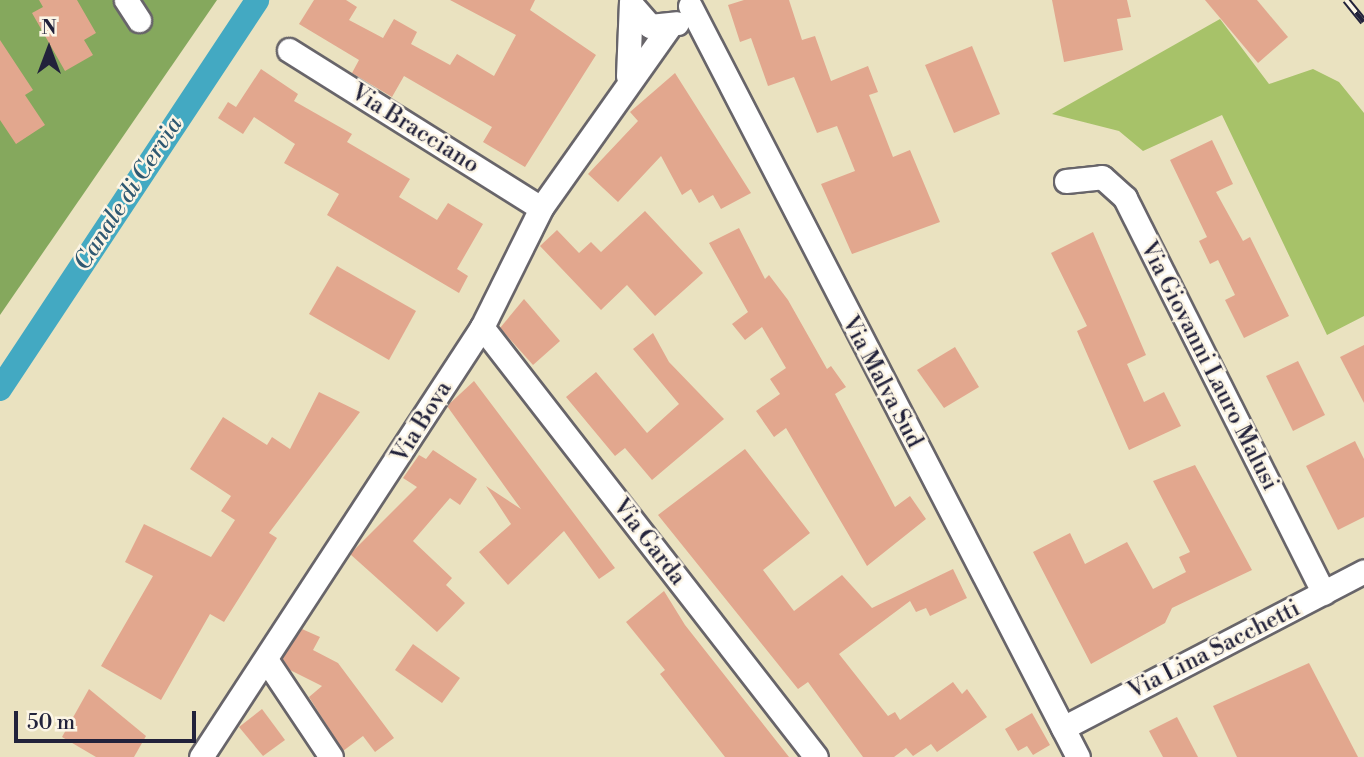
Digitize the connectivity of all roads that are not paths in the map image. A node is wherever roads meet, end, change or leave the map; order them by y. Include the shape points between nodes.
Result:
1 (126, 0) edge
2 (631, 2) edge
3 (690, 3) edge
4 (139, 20) dead end
5 (670, 27) junction
6 (289, 50) dead end
7 (628, 79) junction
8 (1066, 181) dead end
9 (541, 208) junction
10 (482, 327) junction
11 (1364, 572) edge
12 (1324, 593) junction
13 (267, 661) junction
14 (1063, 728) junction
15 (201, 757) edge
16 (331, 757) edge
17 (817, 757) edge
18 (1079, 757) edge

1 - 4 street
2 - 5 street via 650,26
2 - 7 street
3 - 5 street, Via Bova
3 - 14 street, Via Malva Sud
5 - 7 street, Via Bova
6 - 9 street, Via Bracciano
7 - 9 street, Via Bova
8 - 12 street, Via Giovanni Lauro Malusi via 1102,177 1125,198
9 - 10 street, Via Bova
10 - 13 street, Via Bova
10 - 17 street, Via Garda
11 - 12 street, Via Lina Sacchetti
12 - 14 street, Via Lina Sacchetti
13 - 15 street, Via Bova
13 - 16 street
14 - 18 street, Via Malva Sud

